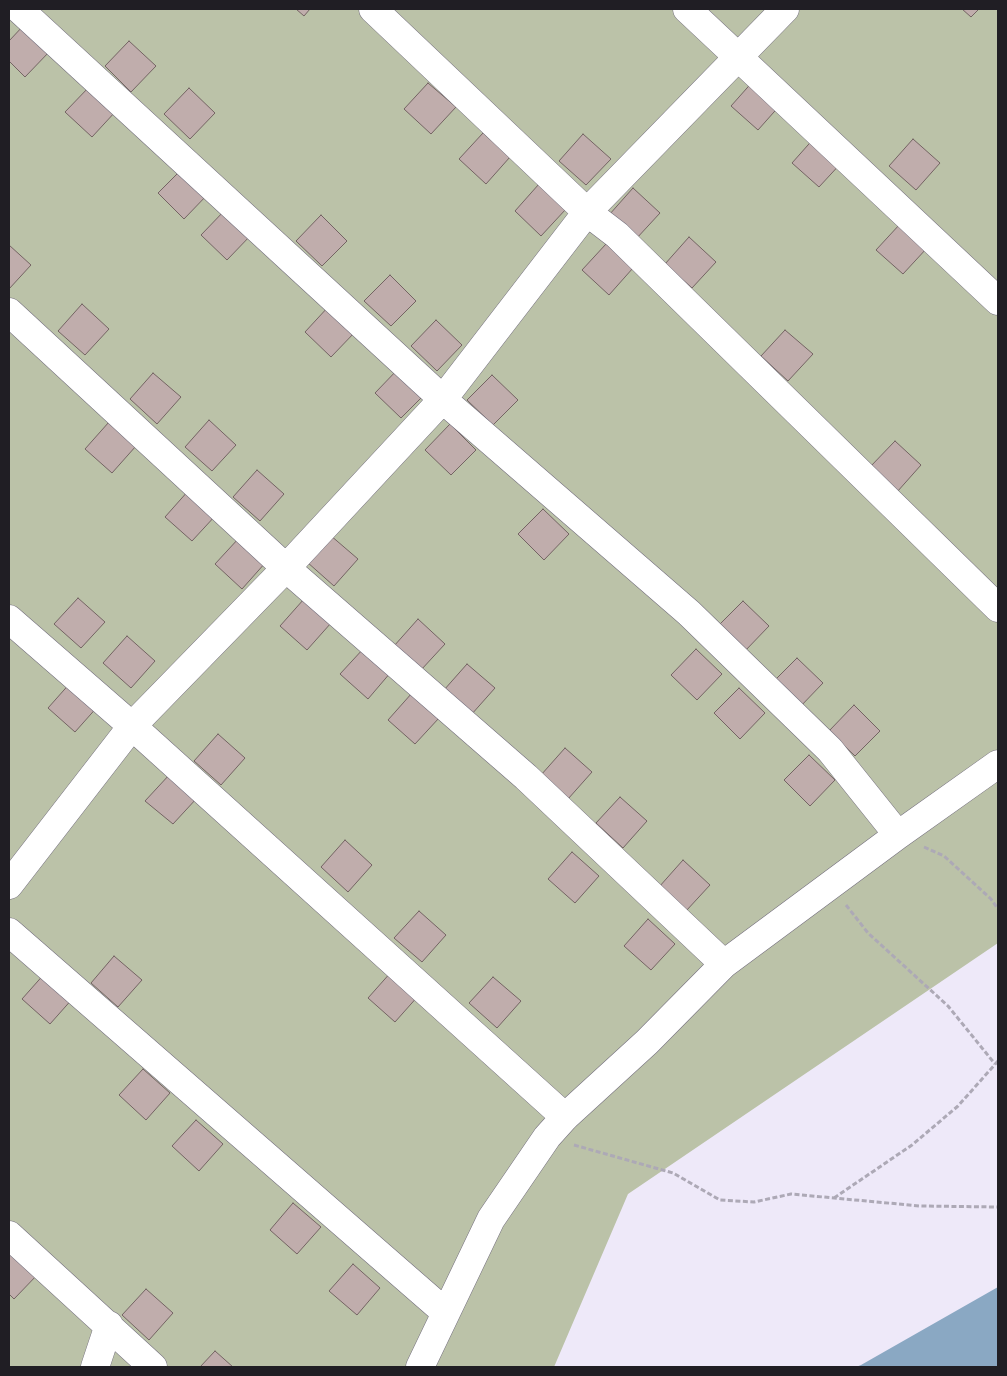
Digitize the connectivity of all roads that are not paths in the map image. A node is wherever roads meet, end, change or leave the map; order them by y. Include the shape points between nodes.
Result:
1 (19, 9) edge
2 (373, 9) edge
3 (687, 9) edge
4 (784, 9) edge
5 (738, 57) junction
6 (587, 212) junction
7 (998, 301) edge
8 (9, 312) edge
9 (443, 399) junction
10 (286, 568) junction
11 (998, 608) edge
12 (9, 618) edge
13 (132, 726) junction
14 (998, 764) edge
15 (898, 835) junction
16 (9, 885) edge
17 (9, 932) edge
18 (724, 964) junction
19 (565, 1117) junction
20 (9, 1236) edge
21 (445, 1312) junction
22 (109, 1325) junction
23 (95, 1367) edge
24 (153, 1367) edge
25 (420, 1367) edge

1 - 9 street
2 - 6 street
3 - 5 street
4 - 5 street
5 - 6 street
5 - 7 street
6 - 9 street
6 - 11 street via 617,235
8 - 10 street
9 - 10 street
9 - 15 street via 689,613 830,750
10 - 13 street
10 - 18 street via 526,777
12 - 13 street
13 - 16 street
13 - 19 street
14 - 15 street
15 - 18 street
17 - 21 street
18 - 19 street via 647,1042
19 - 21 street via 547,1137 491,1219
20 - 22 street
21 - 25 street
22 - 23 street
22 - 24 street

